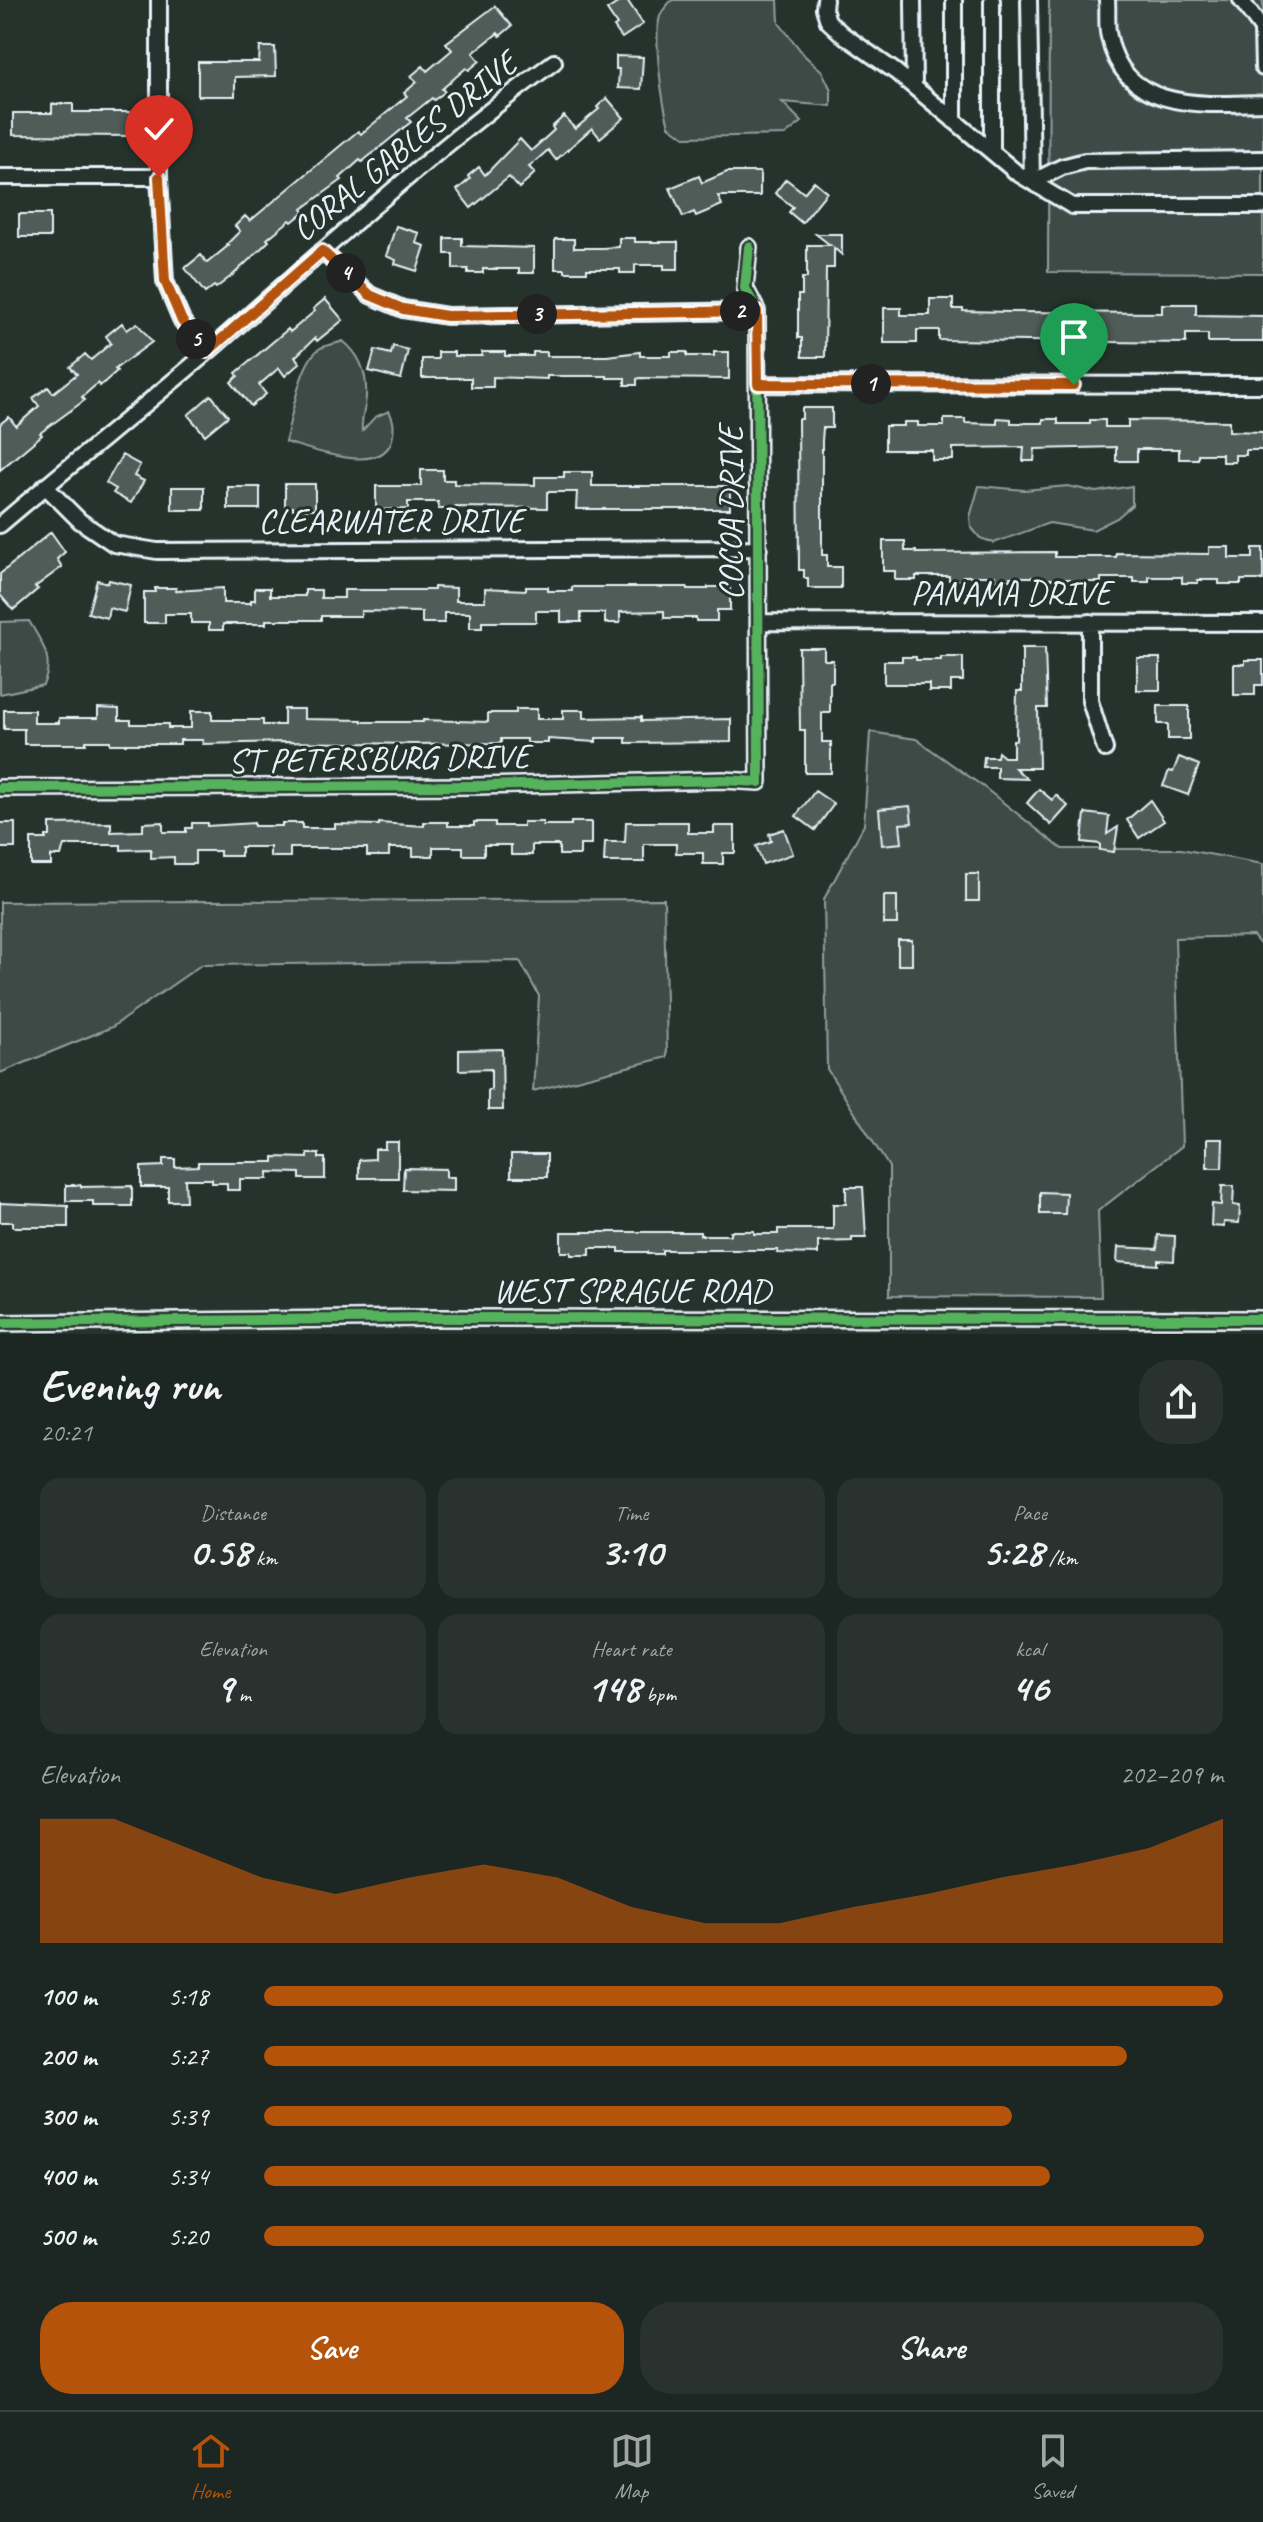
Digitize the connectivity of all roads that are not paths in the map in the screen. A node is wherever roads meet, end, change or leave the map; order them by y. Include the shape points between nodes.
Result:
1 (159, 0) edge
2 (825, 0) edge
3 (913, 0) edge
4 (954, 0) edge
5 (992, 0) edge
6 (1029, 0) edge
7 (1107, 0) edge
8 (1241, 0) edge
9 (1263, 28) edge
10 (554, 62) dead end
11 (1263, 68) edge
12 (914, 87) junction
13 (1263, 103) edge
14 (954, 121) junction
15 (992, 152) junction
16 (1263, 159) edge
17 (0, 177) edge
18 (159, 177) junction
19 (1032, 182) junction
20 (1263, 206) edge
21 (749, 247) dead end
22 (322, 251) junction
23 (757, 311) junction
24 (207, 352) junction
25 (758, 384) junction
26 (1263, 385) edge
27 (45, 486) junction
28 (0, 525) edge
29 (759, 548) junction
30 (759, 622) junction
31 (1090, 622) junction
32 (1263, 623) edge
33 (1105, 749) dead end
34 (759, 782) joint
35 (0, 788) edge
36 (1263, 1319) edge
37 (0, 1323) edge

1 - 18 street
2 - 12 street via 828,21
3 - 12 street
4 - 14 street
5 - 15 street
6 - 19 street
7 - 13 street via 1109,37 1120,69 1142,89 1200,105
8 - 9 street
9 - 11 street
10 - 22 street, CORAL GABLES DRIVE
12 - 14 street
14 - 15 street
15 - 19 street
16 - 19 street via 1085,161
17 - 18 street
18 - 24 street via 165,281 182,321
19 - 20 street via 1072,206
21 - 23 street, COCOA DRIVE via 745,288
22 - 23 street via 370,295 403,309 447,316
22 - 24 street, CORAL GABLES DRIVE
23 - 25 street, COCOA DRIVE
24 - 27 street, CORAL GABLES DRIVE
25 - 26 street
25 - 29 street, COCOA DRIVE
27 - 28 street, CORAL GABLES DRIVE
27 - 29 street, CLEARWATER DRIVE via 80,521 114,544 157,551
29 - 30 street, COCOA DRIVE
30 - 31 street, PANAMA DRIVE
30 - 34 street, COCOA DRIVE
31 - 32 street, PANAMA DRIVE
31 - 33 street via 1090,701
34 - 35 street, ST PETERSBURG DRIVE
36 - 37 street, WEST SPRAGUE ROAD

